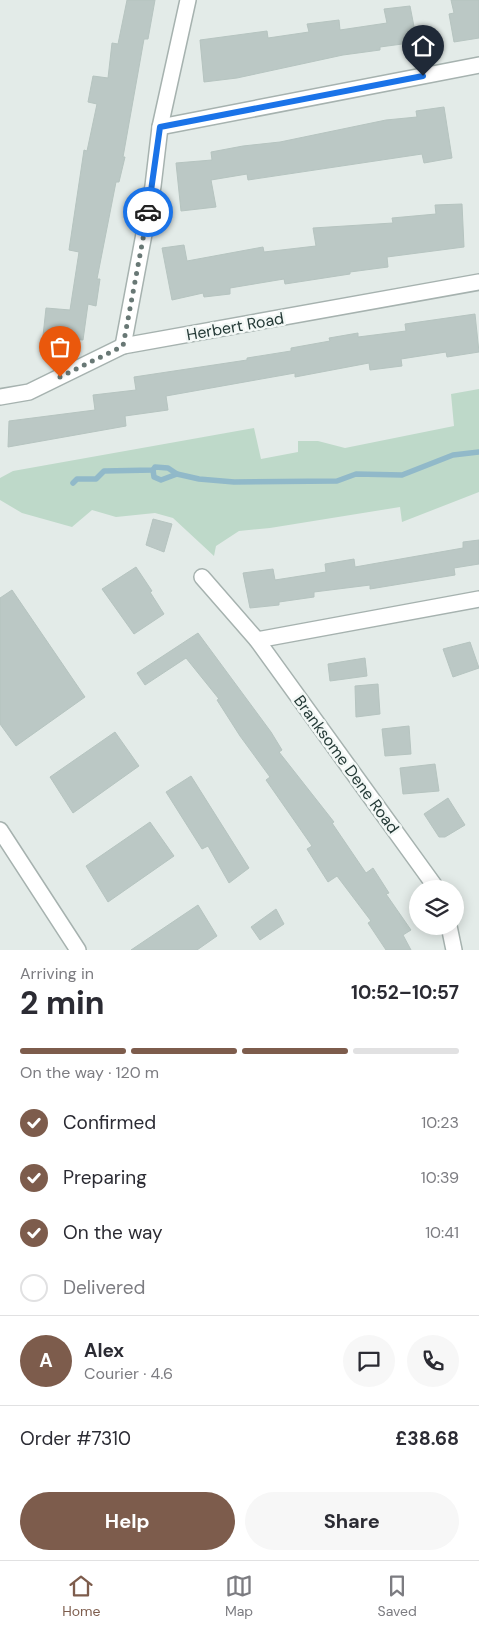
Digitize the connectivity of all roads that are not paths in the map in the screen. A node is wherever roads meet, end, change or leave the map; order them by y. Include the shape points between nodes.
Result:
1 (188, 0) edge
2 (479, 65) edge
3 (160, 127) junction
4 (479, 282) edge
5 (123, 346) junction
6 (0, 396) edge
7 (202, 577) dead end
8 (479, 599) edge
9 (257, 640) junction
10 (0, 830) edge
11 (430, 880) edge
12 (451, 935) edge
13 (78, 950) edge
14 (454, 950) edge

1 - 3 street
2 - 3 street
3 - 5 street via 153,186
4 - 5 street, Herbert Road
5 - 6 street, Herbert Road via 29,392
7 - 9 street, Branksome Dene Road
8 - 9 street
9 - 11 street, Branksome Dene Road
10 - 13 street
12 - 14 street

